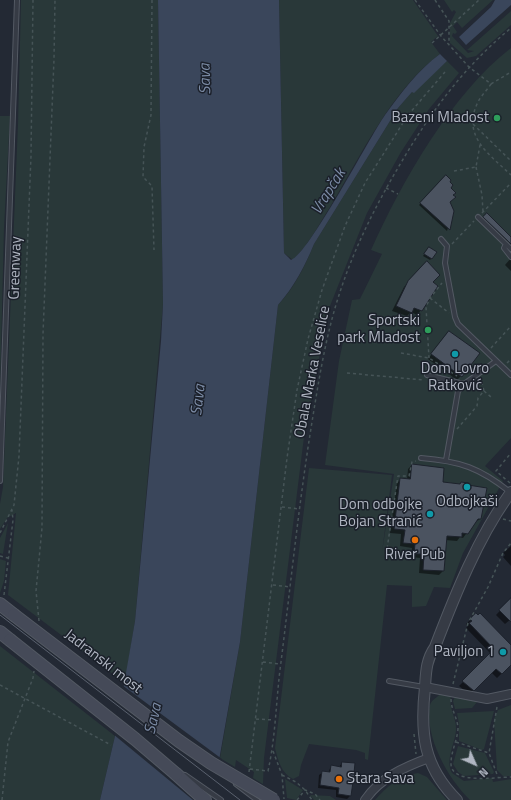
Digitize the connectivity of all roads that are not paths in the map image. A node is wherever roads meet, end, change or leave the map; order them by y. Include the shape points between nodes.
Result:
1 (17, 0) edge
2 (478, 217) dead end
3 (441, 239) dead end
4 (506, 244) junction
5 (511, 250) edge
6 (511, 257) edge
7 (496, 361) junction
8 (427, 374) road end
9 (511, 375) edge
10 (465, 384) junction
11 (421, 458) road end
12 (446, 460) junction
13 (0, 481) edge
14 (511, 492) edge
15 (511, 499) edge
16 (480, 546) junction
17 (2, 599) edge
18 (0, 632) edge
19 (389, 681) dead end
20 (425, 687) junction
21 (511, 694) edge
22 (150, 751) junction
23 (429, 758) junction
24 (211, 763) junction
25 (205, 800) edge
26 (221, 800) edge
27 (257, 800) edge
28 (274, 800) edge
29 (365, 800) edge
30 (457, 800) edge

1 - 13 lane
2 - 4 lane
3 - 7 lane via 447,246 445,264 458,324
4 - 5 lane
4 - 6 lane via 504,248
7 - 9 lane
7 - 10 lane
8 - 10 lane
10 - 12 lane via 458,392
11 - 12 lane
12 - 14 lane via 482,472
14 - 16 street via 482,537
15 - 16 street
16 - 20 street via 430,654
17 - 24 main road, Jadranski most, bridge via 14,614
18 - 22 main road, bridge
19 - 20 lane
20 - 21 street via 487,699
20 - 23 street via 422,728
22 - 25 main road, bridge
22 - 26 lane, bridge
23 - 29 street via 385,779
23 - 30 street via 440,781
24 - 27 lane, Jadranski most, bridge
24 - 28 main road, Jadranski most, bridge

